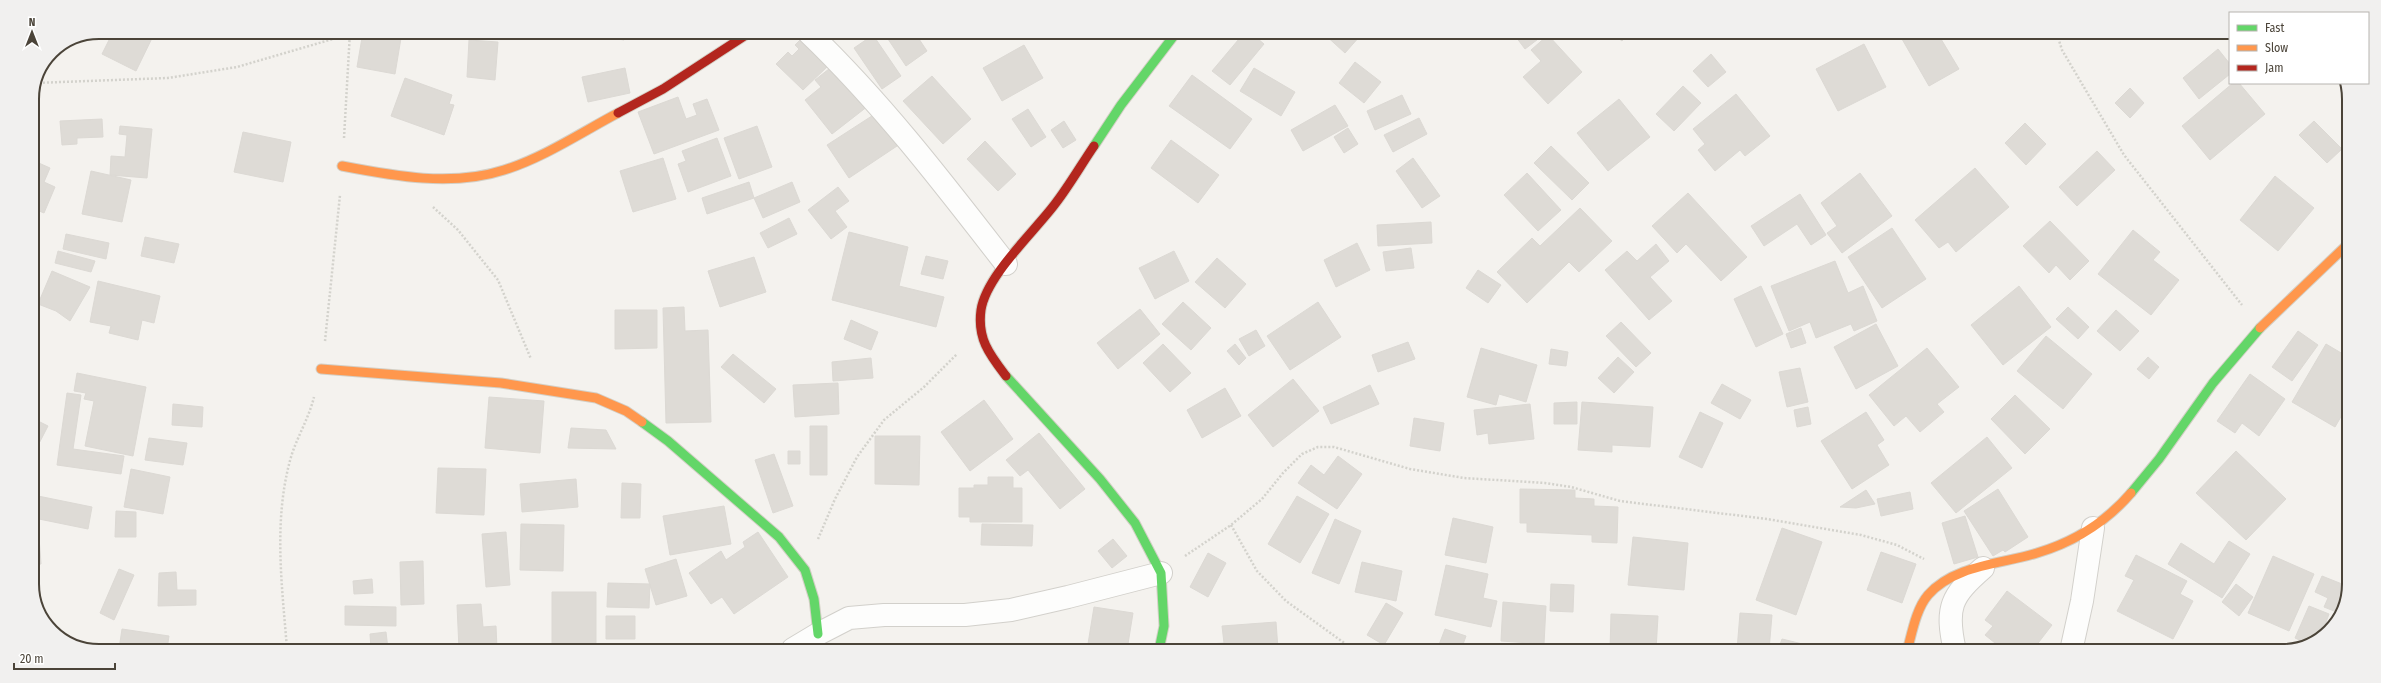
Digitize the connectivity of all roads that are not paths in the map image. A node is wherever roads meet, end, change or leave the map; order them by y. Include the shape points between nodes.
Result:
1 (740, 39) edge
2 (815, 39) edge
3 (1171, 39) edge
4 (342, 166) dead end
5 (2342, 250) edge
6 (1006, 264) junction
7 (321, 369) dead end
8 (2093, 528) junction
9 (1983, 568) junction
10 (1161, 573) junction
11 (818, 634) junction
12 (803, 644) edge
13 (1160, 644) edge
14 (1909, 644) edge
15 (1954, 644) edge
16 (2073, 644) edge

1 - 4 street via 663,89 548,150 504,170 463,178 401,177
2 - 6 street via 923,157
3 - 6 street via 1121,105 1056,203
5 - 8 street via 2260,327 2213,384 2160,460 2125,499
6 - 10 street via 984,297 980,312 980,330 986,350 1015,389 1100,479 1135,523
7 - 11 street via 501,382 596,398 626,411 668,441 779,537 805,570 814,599
8 - 9 street via 2038,553
8 - 16 street
9 - 14 street via 1946,579 1928,596
9 - 15 street via 1961,588 1953,604 1950,627
10 - 11 street via 1011,610 965,615 884,615 849,618
10 - 13 street via 1164,626
11 - 12 street

